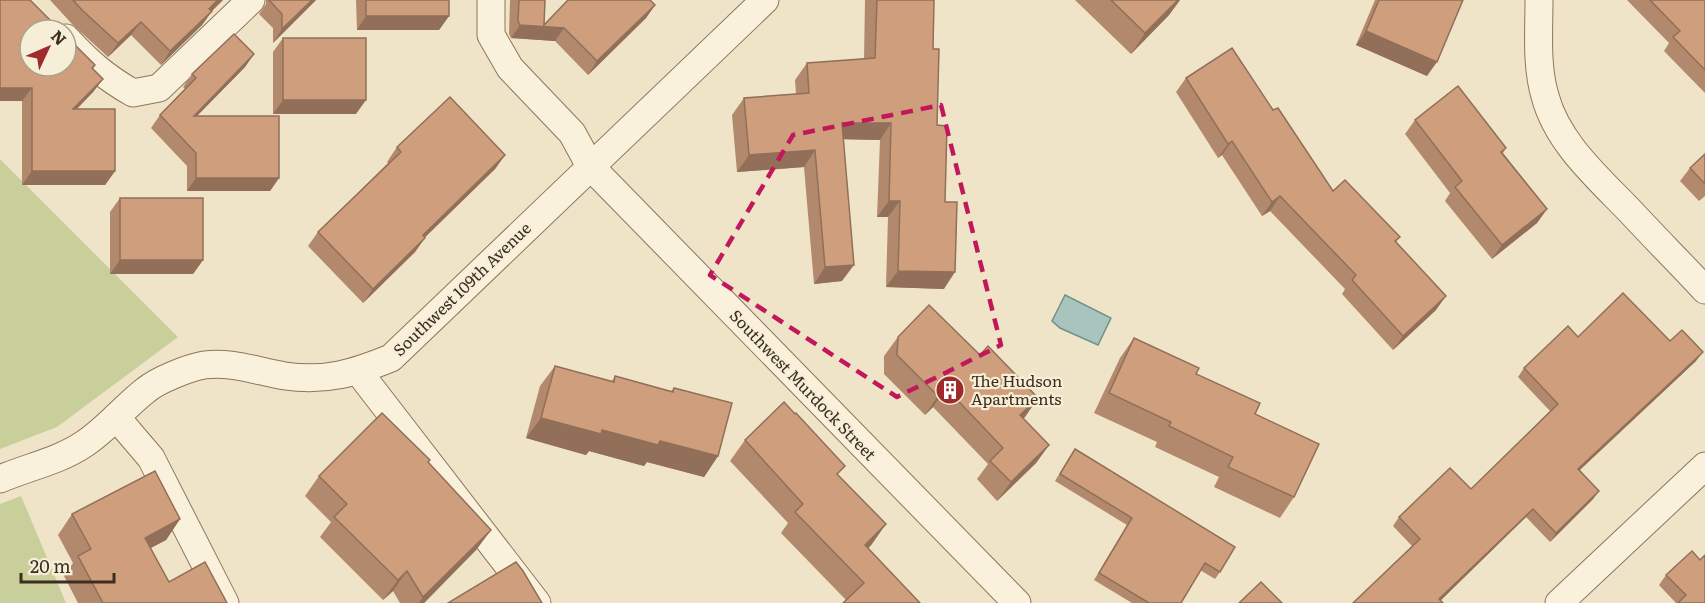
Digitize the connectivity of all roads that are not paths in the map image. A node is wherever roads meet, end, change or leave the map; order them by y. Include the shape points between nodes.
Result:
1 (251, 0) edge
2 (491, 0) edge
3 (765, 0) edge
4 (1539, 0) edge
5 (78, 50) edge
6 (590, 166) junction
7 (1705, 290) edge
8 (358, 371) junction
9 (116, 417) junction
10 (1705, 466) edge
11 (0, 479) edge
12 (225, 603) edge
13 (537, 603) edge
14 (1017, 603) edge
15 (1559, 603) edge

1 - 5 street via 159,88 134,93 111,80
2 - 6 street, Southwest Murdock Street via 491,34 510,68 572,132
3 - 6 street, Southwest 109th Avenue
4 - 7 street via 1541,78 1552,116 1563,136
6 - 8 street, Southwest 109th Avenue via 392,358
6 - 14 street, Southwest Murdock Street
8 - 9 street, Southwest 109th Avenue via 323,379 205,365 147,388
8 - 13 street
9 - 11 street, Southwest 109th Avenue via 84,445
9 - 12 street via 151,458
10 - 15 street

